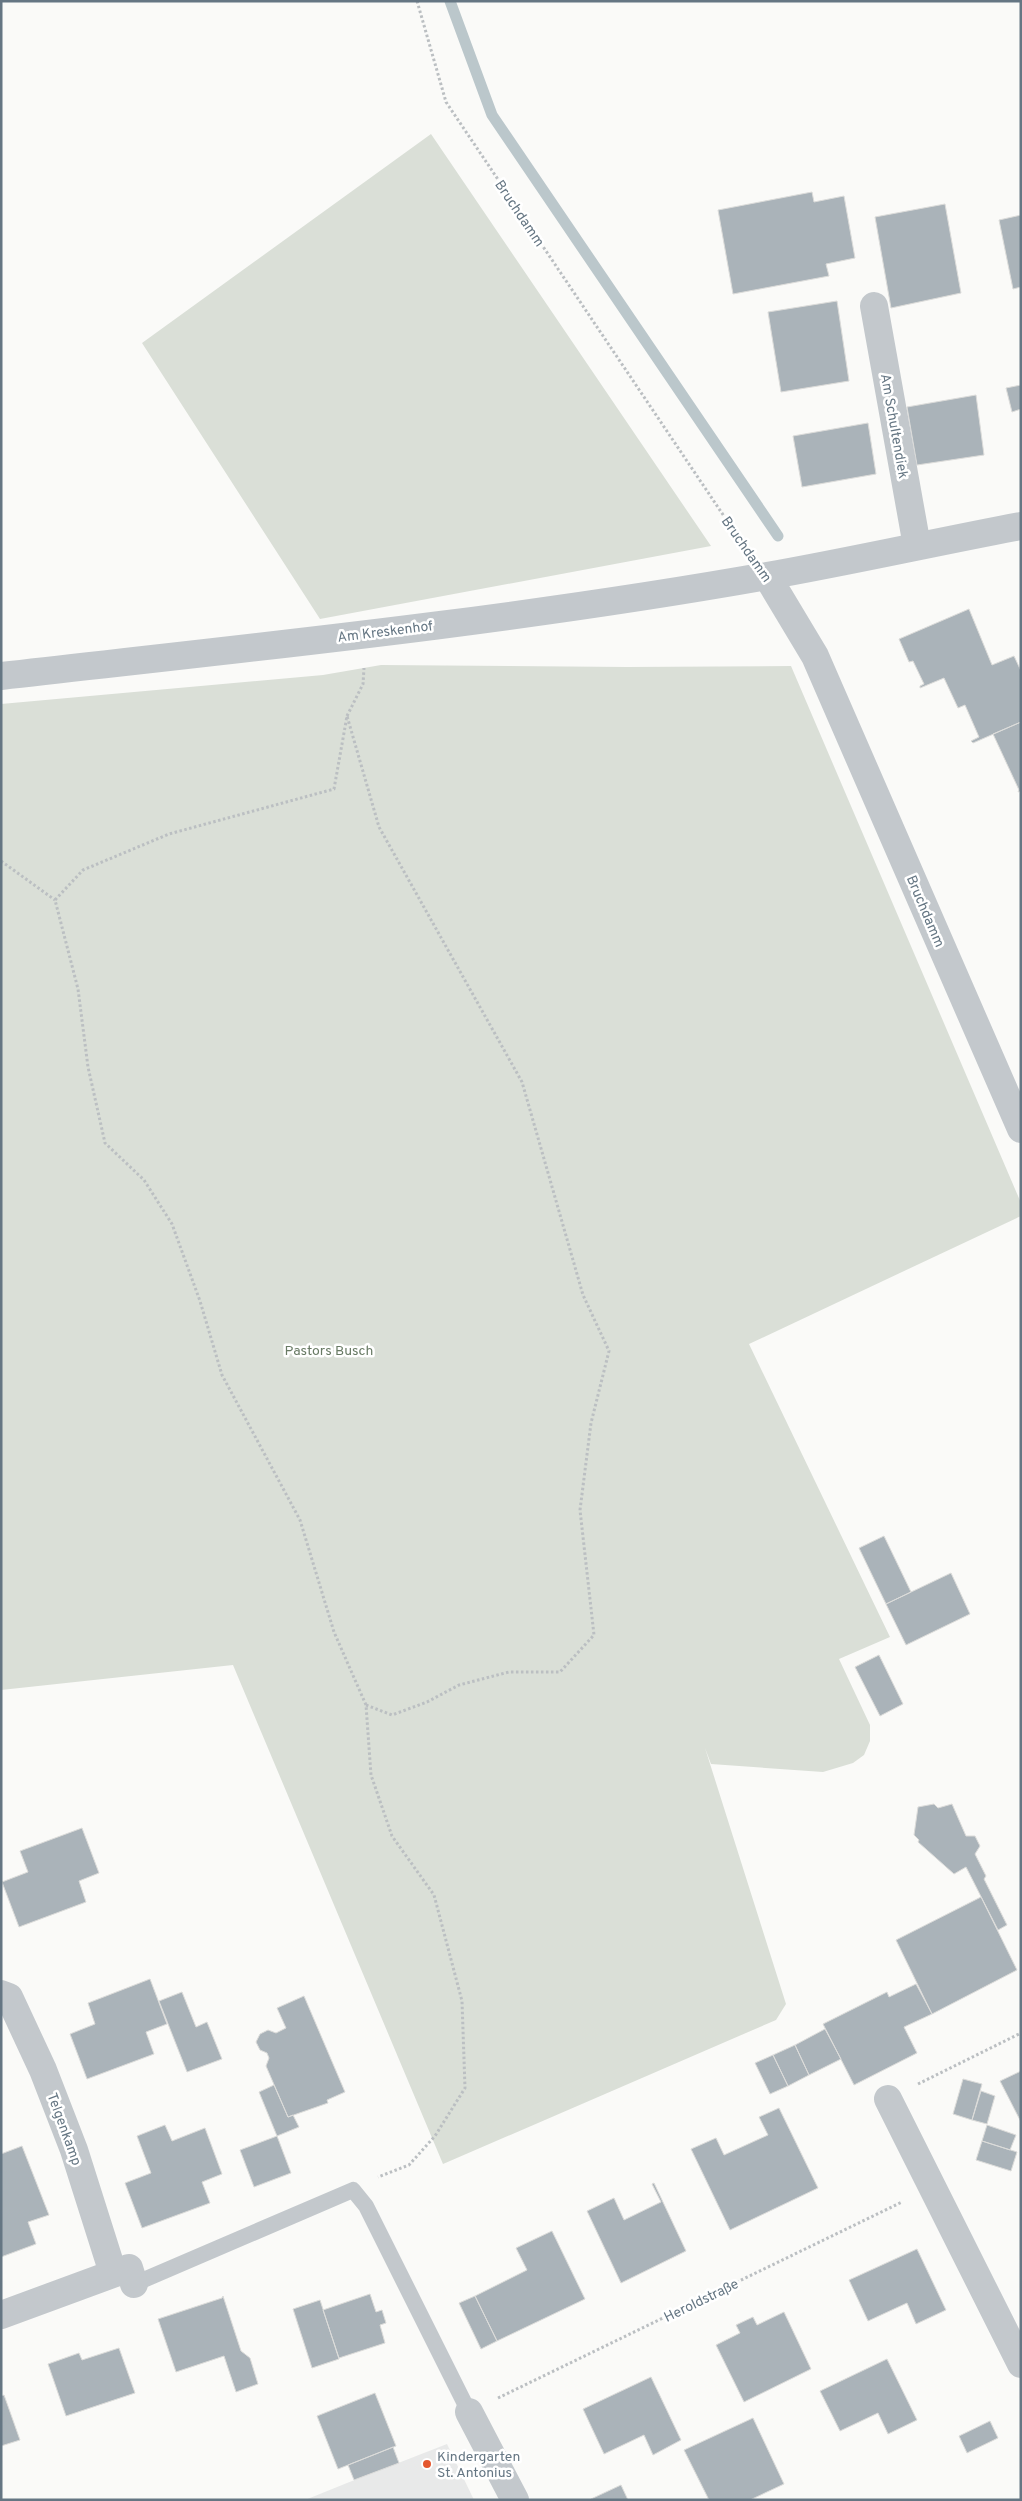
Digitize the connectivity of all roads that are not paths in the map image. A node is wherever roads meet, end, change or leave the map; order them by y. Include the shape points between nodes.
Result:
1 (874, 306) dead end
2 (1021, 526) edge
3 (917, 546) junction
4 (767, 576) junction
5 (1, 676) edge
6 (1021, 1129) edge
7 (1, 1994) edge
8 (888, 2099) road end
9 (124, 2278) junction
10 (1, 2315) edge
11 (1021, 2364) edge
12 (469, 2412) joint
13 (515, 2500) edge

1 - 3 street, Am Schultendiek
2 - 3 street
3 - 4 street
4 - 5 street, Am Kreskenhof via 482,619
4 - 6 street, Bruchdamm via 815,656
7 - 9 street, Telgenkamp via 9,1997 43,2070
8 - 11 street
9 - 10 street
9 - 12 lane via 353,2190 366,2206
12 - 13 street

